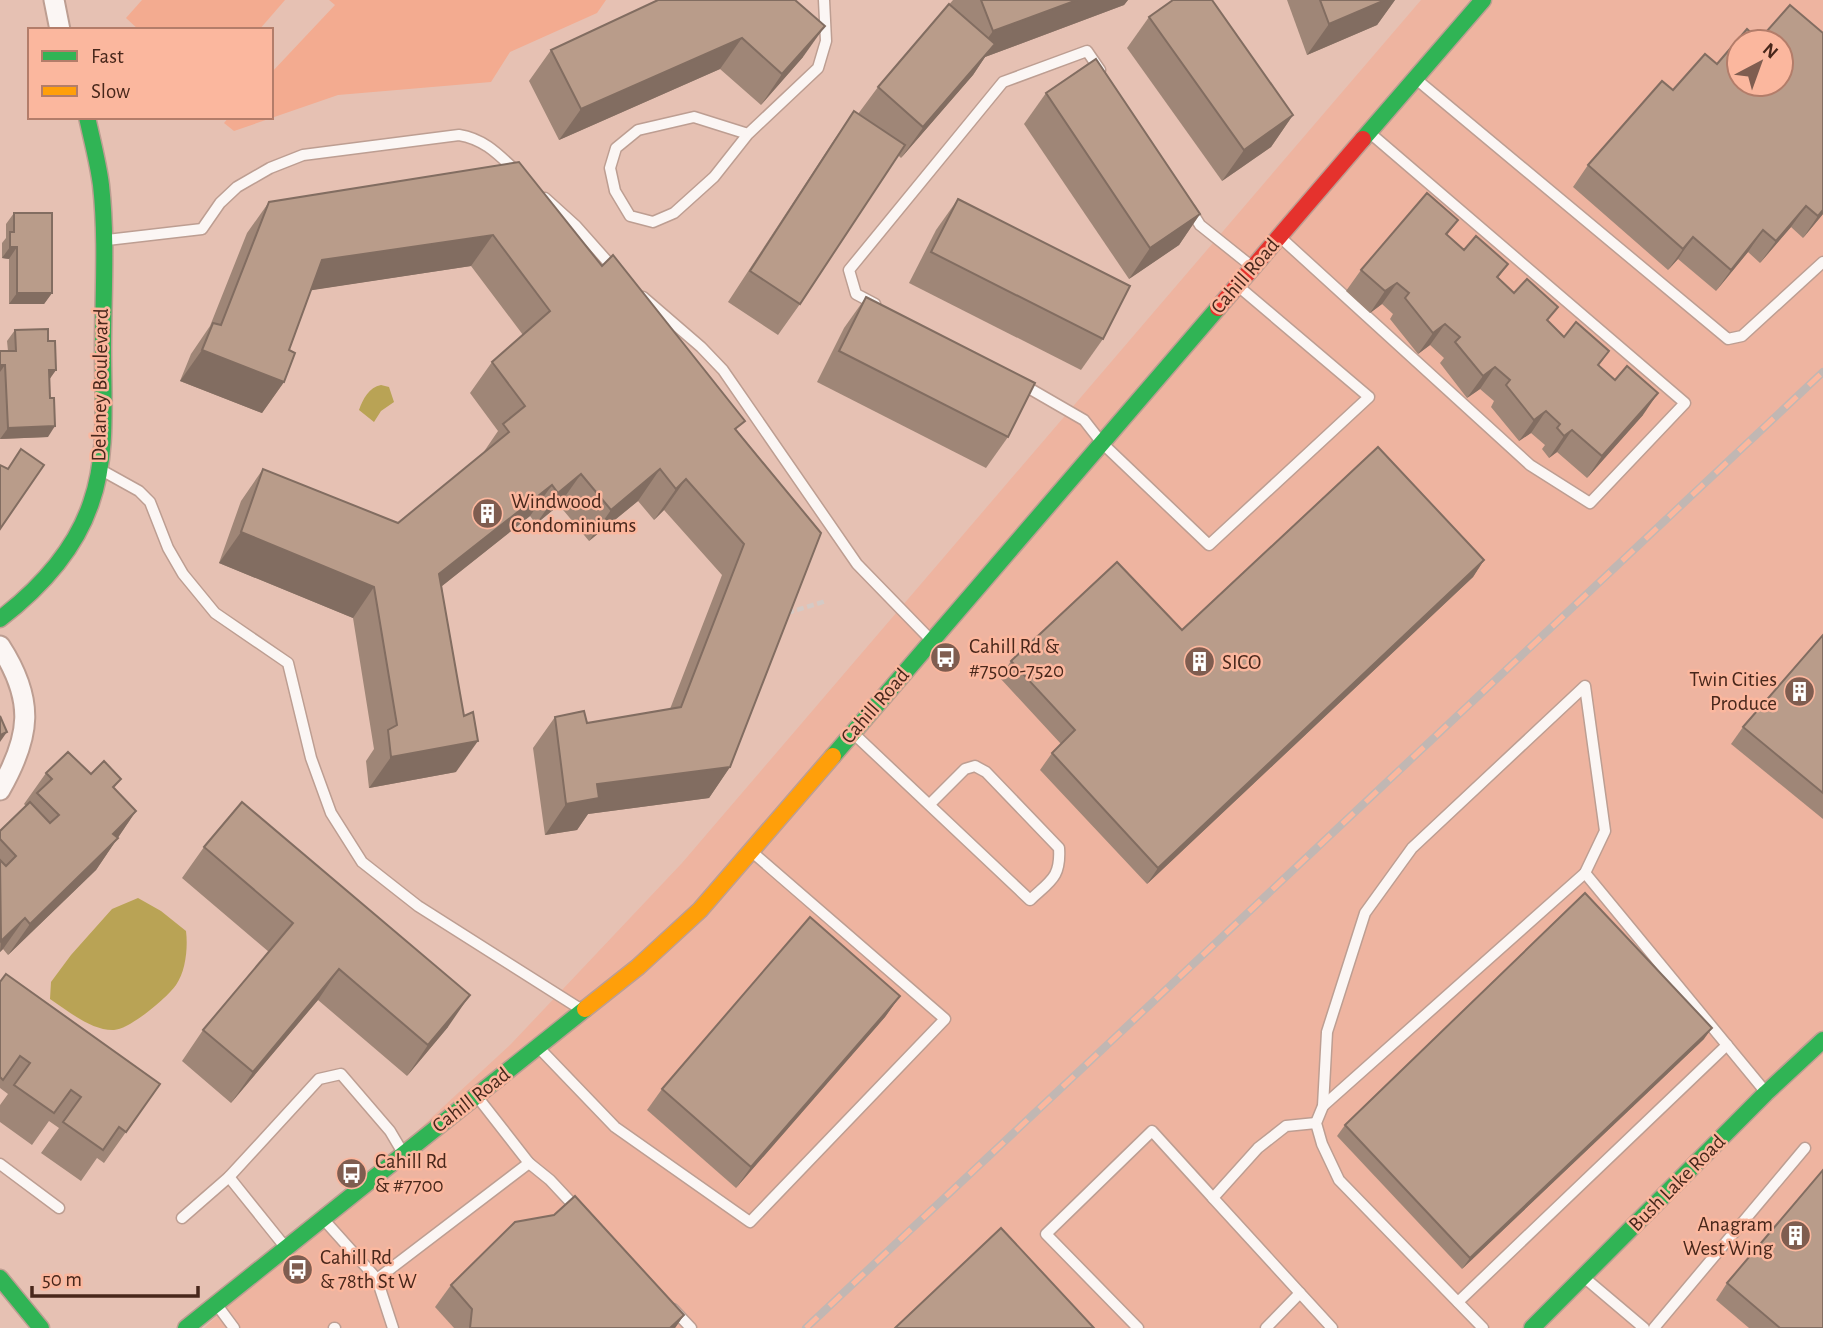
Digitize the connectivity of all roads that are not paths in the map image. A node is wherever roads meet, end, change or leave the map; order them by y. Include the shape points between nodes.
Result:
1 (54, 0) edge
2 (824, 0) edge
3 (1483, 0) edge
4 (60, 28) edge
5 (1102, 74) edge
6 (1416, 79) junction
7 (87, 119) edge
8 (1370, 132) junction
9 (748, 134) junction
10 (527, 181) edge
11 (537, 190) edge
12 (1185, 201) edge
13 (1280, 236) junction
14 (102, 240) junction
15 (1823, 262) edge
16 (1253, 267) junction
17 (621, 276) edge
18 (1238, 285) junction
19 (629, 286) edge
20 (880, 307) edge
21 (1012, 379) edge
22 (1102, 443) junction
23 (99, 469) junction
24 (0, 619) edge
25 (932, 640) junction
26 (0, 646) edge
27 (853, 733) junction
28 (0, 790) edge
29 (930, 803) junction
30 (751, 851) junction
31 (1585, 873) junction
32 (583, 1011) junction
33 (1823, 1040) edge
34 (1727, 1045) junction
35 (538, 1046) junction
36 (1766, 1093) junction
37 (476, 1095) junction
38 (1323, 1106) junction
39 (1316, 1123) junction
40 (1805, 1148) dead end
41 (403, 1153) junction
42 (529, 1163) junction
43 (0, 1164) edge
44 (229, 1177) junction
45 (1213, 1198) junction
46 (59, 1208) dead end
47 (182, 1218) dead end
48 (322, 1218) junction
49 (587, 1219) edge
50 (286, 1248) junction
51 (0, 1278) edge
52 (1584, 1278) junction
53 (377, 1279) junction
54 (1300, 1293) junction
55 (662, 1298) edge
56 (1458, 1302) junction
57 (217, 1304) junction
58 (41, 1328) edge
59 (186, 1328) edge
60 (234, 1328) edge
61 (393, 1328) edge
62 (691, 1328) edge
63 (1138, 1328) edge
64 (1266, 1328) edge
65 (1332, 1328) edge
66 (1483, 1328) edge
67 (1532, 1328) edge
68 (1644, 1328) edge
69 (1654, 1328) edge

1 - 4 street
2 - 9 lane via 826,41 818,68
3 - 6 street, Cahill Road
5 - 20 lane via 1087,51 1003,82 849,270 856,294
6 - 8 street, Cahill Road
6 - 15 lane via 1728,339 1742,336
7 - 14 street, Delaney Boulevard via 98,166
8 - 13 street, Cahill Road
8 - 13 lane via 1685,403 1590,503 1530,464
9 - 9 lane via 714,177 674,213 653,222 629,216 615,191 610,168 616,148 638,130 694,117
10 - 14 lane via 488,145 472,137 430,137 303,155 237,187 202,229
11 - 17 lane
12 - 16 lane via 1200,225
13 - 16 street, Cahill Road
14 - 23 street, Delaney Boulevard
16 - 18 street, Cahill Road
18 - 22 street, Cahill Road
18 - 22 lane via 1369,397 1209,545
19 - 25 lane via 723,370 857,564
21 - 22 lane via 1084,420
22 - 25 street, Cahill Road
23 - 24 street, Delaney Boulevard via 91,503 72,543 48,577
23 - 32 lane via 131,485 150,502 183,574 215,613 288,663 311,758 331,813 362,862 418,906
25 - 27 street, Cahill Road
26 - 28 street via 16,675 26,724 15,764
27 - 29 lane
27 - 30 street, Cahill Road
29 - 29 lane via 1030,900 1058,873 1059,848 986,772 975,766 965,769
30 - 32 street, Cahill Road via 701,910
30 - 35 lane via 945,1019 750,1222 615,1127
31 - 34 lane
31 - 38 lane
31 - 38 lane via 1605,831 1585,686 1412,848 1364,913 1327,1032
32 - 35 street, Cahill Road
33 - 36 street, Bush Lake Road
34 - 36 lane
34 - 56 lane
35 - 37 street, Cahill Road
36 - 52 street, Bush Lake Road
37 - 41 street, Cahill Road
37 - 42 lane
38 - 39 lane
39 - 45 lane via 1286,1126 1258,1148
39 - 56 lane via 1339,1180
40 - 69 lane
41 - 44 lane via 341,1074 318,1079
41 - 48 street, Cahill Road
42 - 49 lane
42 - 53 lane
43 - 46 lane
44 - 47 lane
44 - 50 lane
45 - 54 lane
45 - 63 lane via 1152,1131 1046,1234
48 - 50 street, Cahill Road
48 - 53 lane
50 - 57 street, Cahill Road
51 - 58 street
52 - 67 street, Bush Lake Road
52 - 68 lane
53 - 61 lane
54 - 64 lane
54 - 65 lane
55 - 62 lane
56 - 66 lane
57 - 59 street, Cahill Road
57 - 60 lane

